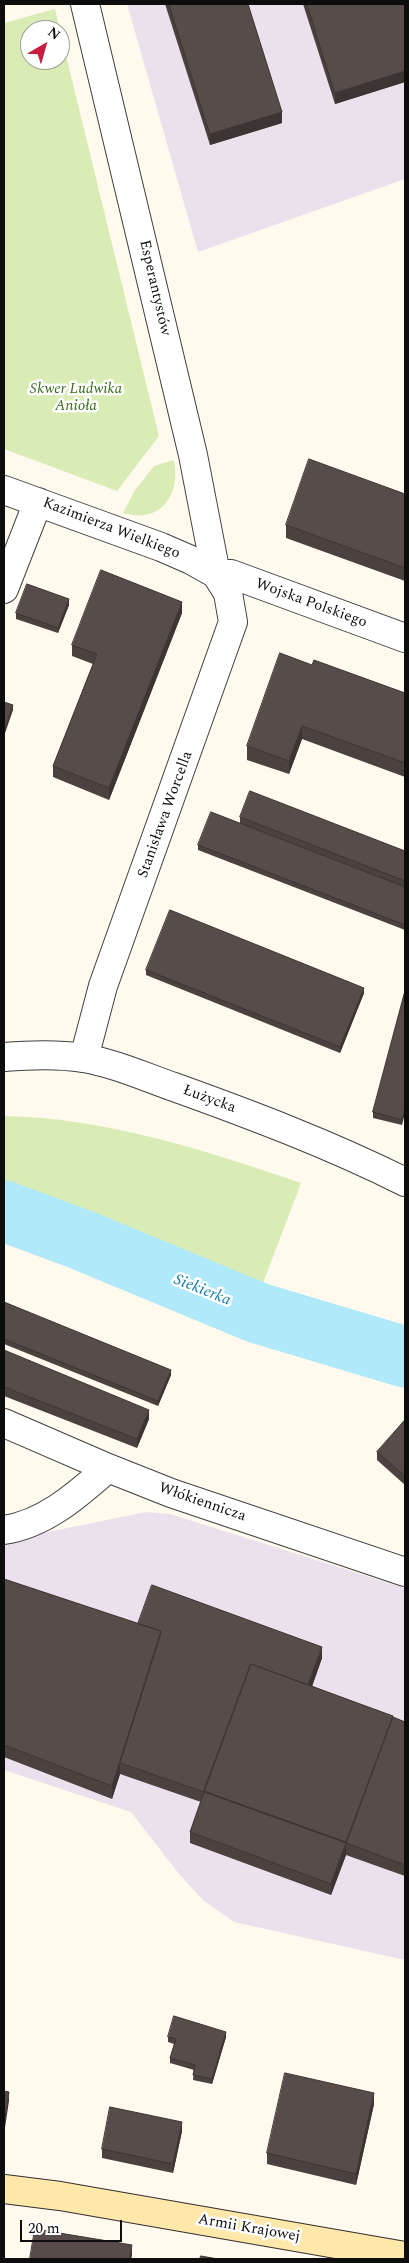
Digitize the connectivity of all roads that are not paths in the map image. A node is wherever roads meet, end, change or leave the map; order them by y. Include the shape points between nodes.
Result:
1 (85, 4) edge
2 (4, 490) edge
3 (38, 502) junction
4 (216, 574) junction
5 (4, 589) edge
6 (405, 638) edge
7 (4, 1057) edge
8 (84, 1058) junction
9 (405, 1182) edge
10 (4, 1423) edge
11 (108, 1468) junction
12 (4, 1530) edge
13 (405, 1572) edge
14 (4, 2189) edge
15 (405, 2256) edge

1 - 4 street, Esperantystów via 193,455
2 - 3 street, Kazimierza Wielkiego
3 - 4 street, Kazimierza Wielkiego via 191,560
3 - 5 street
4 - 6 street, Wojska Polskiego via 231,574
4 - 8 street, Stanisława Worcella via 228,593 234,622 103,986
7 - 8 street, Łużycka
8 - 9 street, Łużycka via 211,1100
10 - 11 street, Włókiennicza
11 - 12 street via 56,1510
11 - 13 street, Włókiennicza
14 - 15 main road, Armii Krajowej

